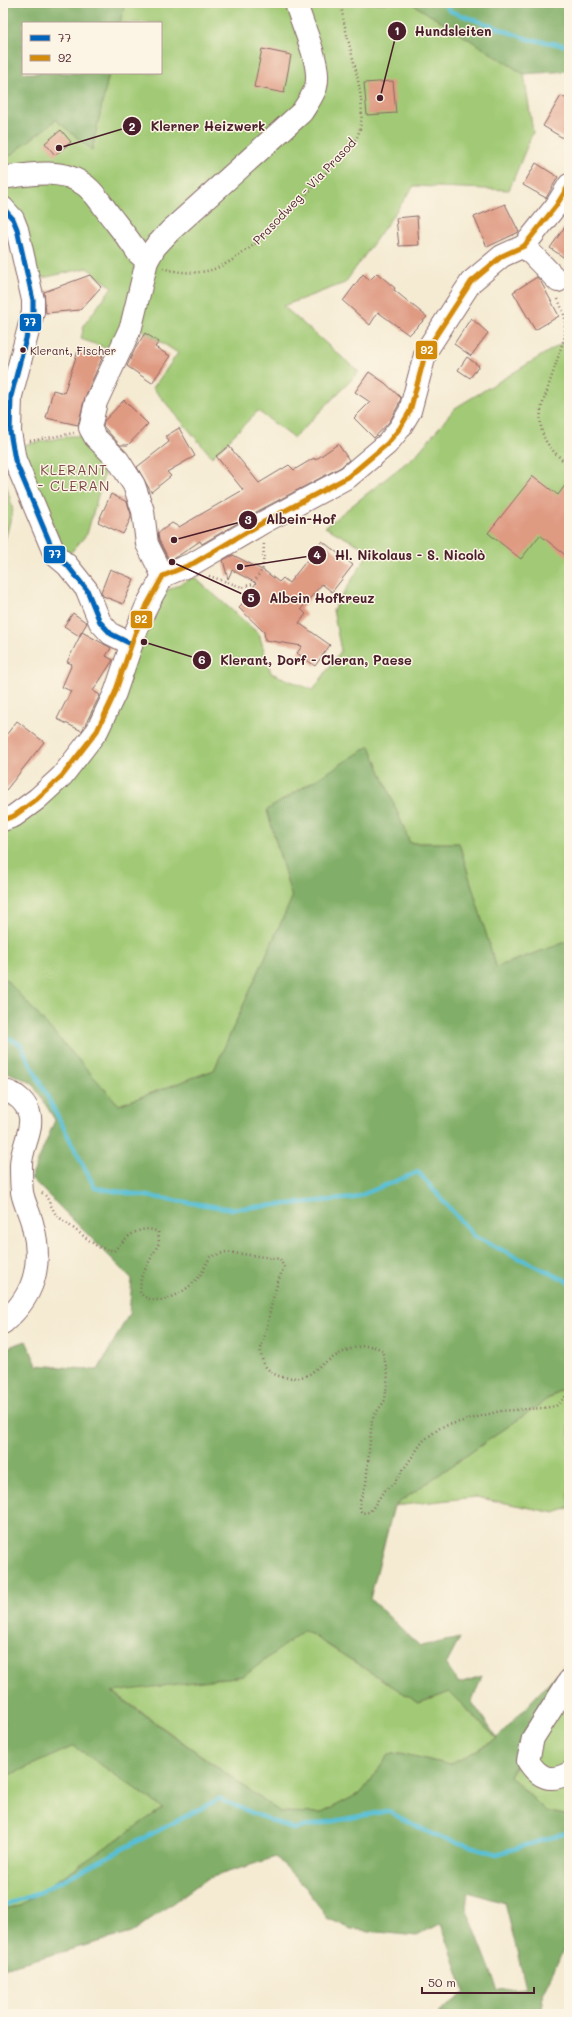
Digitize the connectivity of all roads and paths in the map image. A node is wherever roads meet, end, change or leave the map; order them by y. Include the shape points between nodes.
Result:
1 (296, 3) edge
2 (341, 3) edge
3 (3, 178) edge
4 (569, 185) edge
5 (3, 208) edge
6 (524, 246) junction
7 (148, 261) junction
8 (558, 281) joint
9 (92, 433) junction
10 (12, 444) junction
11 (569, 466) edge
12 (264, 522) junction
13 (194, 563) junction
14 (163, 576) junction
15 (131, 644) junction
16 (3, 820) edge
17 (3, 1091) edge
18 (22, 1192) junction
19 (3, 1323) edge
20 (569, 1393) edge
21 (569, 1681) edge
22 (569, 1773) edge

1 - 7 street via 315,60 317,80 314,94 302,112 155,247
2 - 7 path, Prasodweg - Via Prasod via 343,24 362,106 362,122 356,139 264,236 248,250 225,264 210,270 192,272 166,270
3 - 7 street via 51,174 80,181 92,191 138,253
4 - 6 street via 556,206
5 - 10 street via 13,219 17,229 34,306 11,396
6 - 8 street
6 - 12 street via 502,256 471,282 426,352 410,411 387,444 348,477
7 - 9 street via 131,327 96,402 91,418
8 - 11 path via 558,300 566,322 565,336 545,396 540,420 545,441
9 - 10 path via 66,433
9 - 14 street via 118,460 134,485 143,511 148,544
10 - 15 street via 26,490 55,554 87,590 100,622 111,634
12 - 13 street
12 - 13 path via 263,568 253,584 242,587 204,574
13 - 14 street
14 - 15 street via 147,604
15 - 16 street via 115,693 97,731 62,776 37,799 14,816
17 - 18 street via 18,1097 26,1106 30,1117 21,1162
18 - 19 street via 33,1227 35,1273 28,1293 16,1312
18 - 20 path via 34,1190 46,1196 56,1215 98,1247 114,1251 140,1229 158,1232 159,1243 141,1277 140,1293 146,1298 174,1298 198,1278 210,1257 226,1252 280,1259 284,1267 272,1302 261,1352 265,1365 278,1377 307,1375 342,1353 363,1346 382,1350 388,1374 385,1400 372,1419 366,1484 360,1501 362,1513 370,1512 384,1491 394,1484 423,1441 441,1427 500,1411 556,1406
21 - 22 street via 533,1738 528,1761 536,1772 545,1778 561,1777

